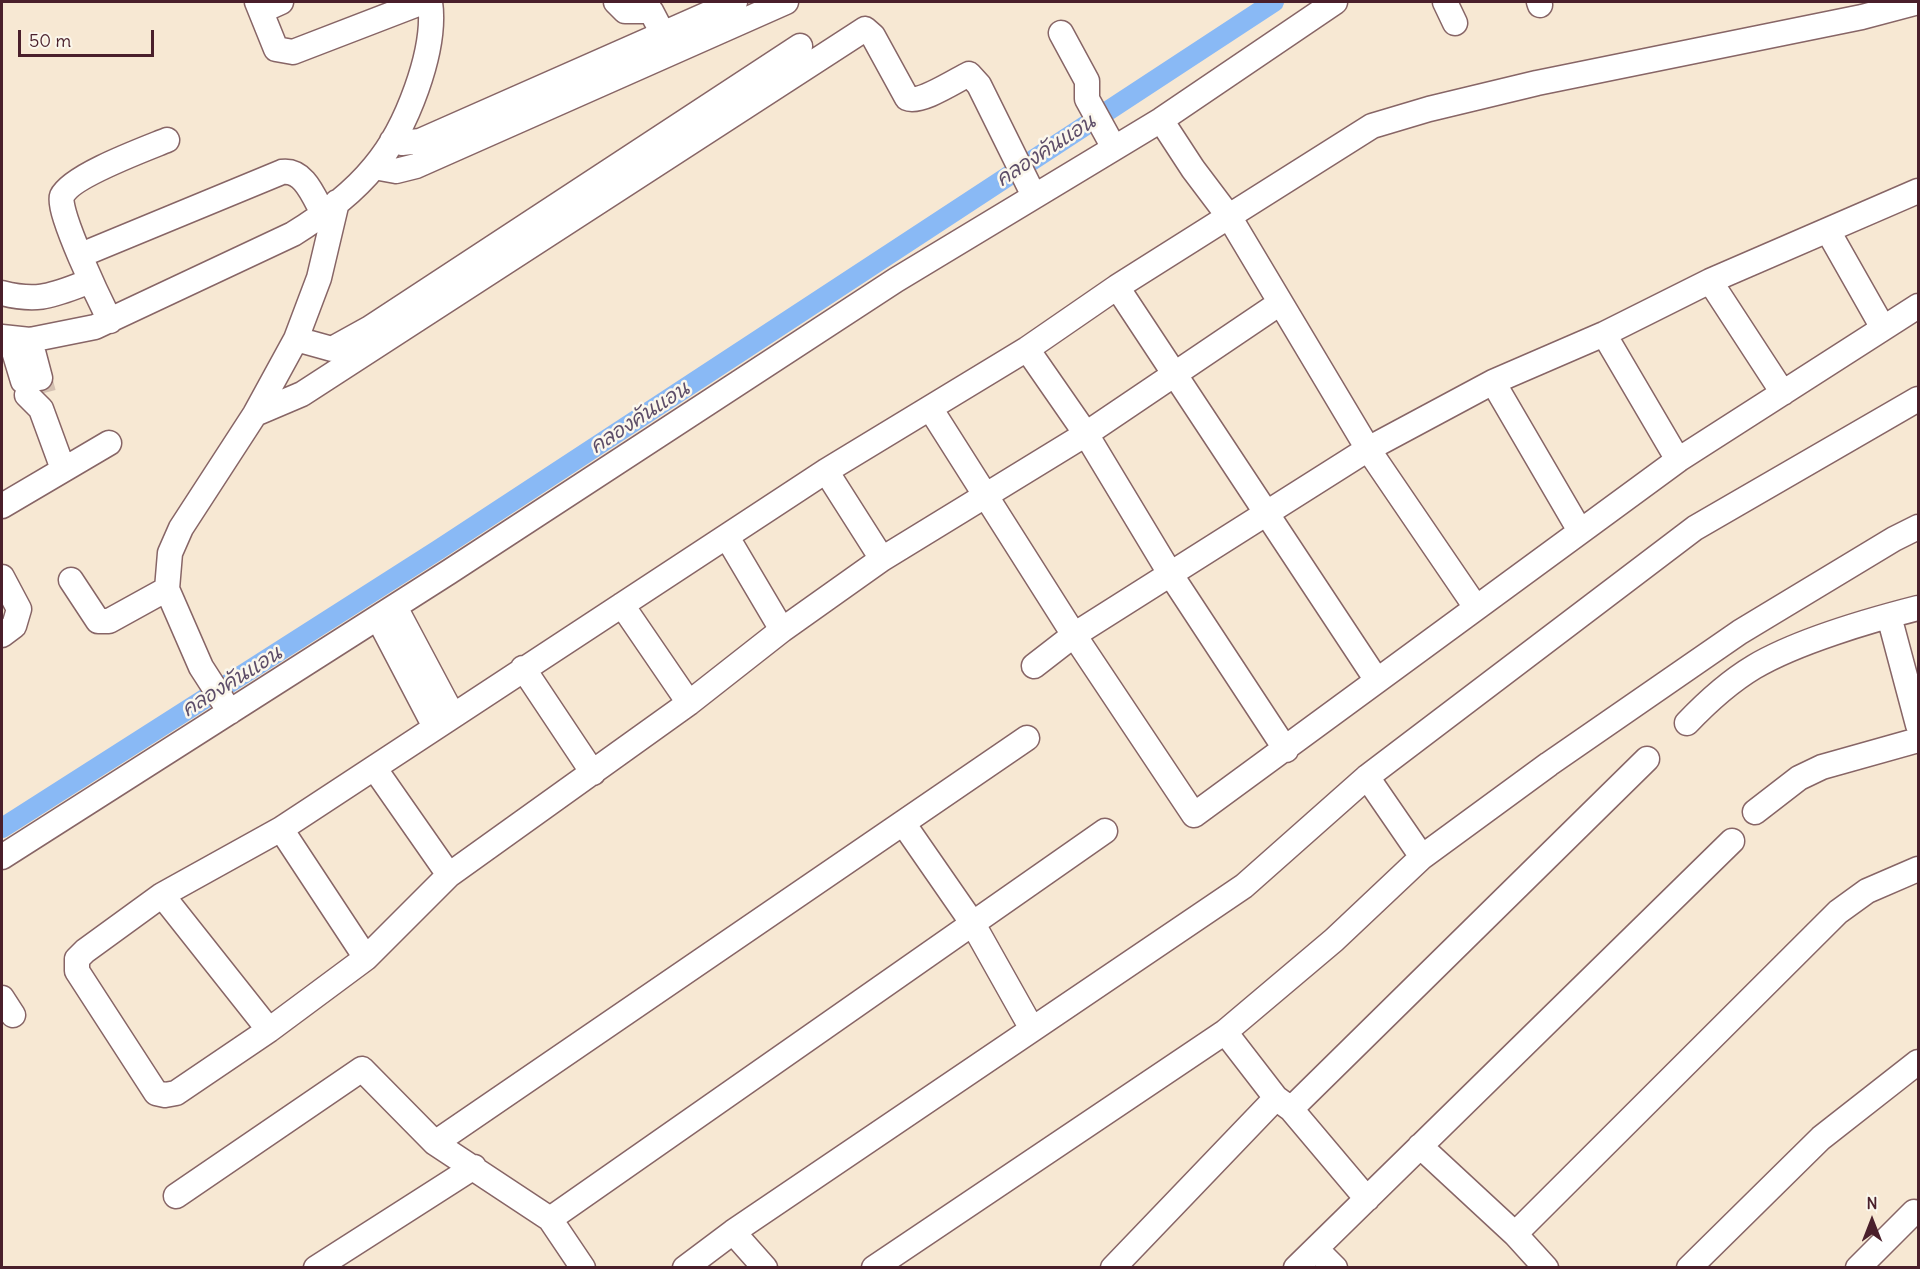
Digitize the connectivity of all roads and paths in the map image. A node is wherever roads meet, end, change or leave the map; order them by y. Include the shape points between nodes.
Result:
1 (423, 2) edge
2 (430, 2) edge
3 (616, 2) edge
4 (735, 2) edge
5 (786, 2) edge
6 (1918, 2) edge
7 (266, 5) edge
8 (1318, 6) edge
9 (704, 28) junction
10 (1061, 33) dead end
11 (663, 34) junction
12 (800, 46) dead end
13 (1161, 120) junction
14 (167, 140) dead end
15 (392, 141) junction
16 (1111, 142) junction
17 (374, 168) junction
18 (1030, 187) junction
19 (1918, 191) edge
20 (330, 208) junction
21 (1230, 218) junction
22 (1828, 231) junction
23 (81, 255) junction
24 (91, 281) junction
25 (1710, 281) junction
26 (1116, 287) junction
27 (2, 293) edge
28 (1280, 303) junction
29 (1918, 306) edge
30 (110, 321) junction
31 (1883, 328) junction
32 (1604, 334) junction
33 (14, 339) edge
34 (296, 339) junction
35 (1027, 349) junction
36 (1174, 375) junction
37 (1493, 382) junction
38 (1783, 393) junction
39 (1918, 399) edge
40 (930, 408) junction
41 (255, 414) junction
42 (1086, 434) junction
43 (109, 443) dead end
44 (1368, 449) junction
45 (1678, 460) junction
46 (63, 469) junction
47 (826, 471) junction
48 (987, 496) junction
49 (2, 506) edge
50 (1266, 513) junction
51 (1918, 527) edge
52 (1580, 531) junction
53 (727, 537) junction
54 (882, 559) junction
55 (1171, 575) junction
56 (2, 577) edge
57 (71, 580) dead end
58 (167, 589) junction
59 (622, 605) junction
60 (1475, 606) junction
61 (1918, 608) edge
62 (387, 612) junction
63 (1889, 616) junction
64 (782, 630) junction
65 (1074, 634) junction
66 (2, 635) edge
67 (1034, 666) dead end
68 (523, 668) junction
69 (1376, 679) junction
70 (689, 703) junction
71 (227, 708) junction
72 (444, 721) junction
73 (1687, 723) dead end
74 (1918, 725) edge
75 (1027, 738) dead end
76 (1918, 741) edge
77 (1286, 750) junction
78 (1647, 759) dead end
79 (375, 769) junction
80 (593, 772) junction
81 (1367, 777) junction
82 (1755, 812) dead end
83 (903, 823) junction
84 (281, 829) junction
85 (1105, 831) dead end
86 (1732, 841) dead end
87 (2, 857) edge
88 (1422, 857) junction
89 (1918, 869) edge
90 (449, 875) junction
91 (162, 896) junction
92 (973, 924) junction
93 (366, 958) junction
94 (1032, 1029) junction
95 (268, 1030) junction
96 (1225, 1032) junction
97 (1918, 1062) edge
98 (1284, 1104) junction
99 (435, 1143) junction
100 (1420, 1146) junction
101 (474, 1167) junction
102 (176, 1196) dead end
103 (1367, 1199) junction
104 (1914, 1212) dead end
105 (550, 1219) junction
106 (733, 1232) junction
107 (1515, 1234) junction
108 (1316, 1249) junction
109 (316, 1268) edge
110 (582, 1268) edge
111 (685, 1268) edge
112 (765, 1268) edge
113 (874, 1268) edge
114 (1113, 1268) edge
115 (1296, 1268) edge
116 (1335, 1268) edge
117 (1546, 1268) edge
118 (1689, 1268) edge
119 (1858, 1268) edge

1 - 7 street via 293,52 276,49
2 - 15 street via 428,51 421,79
3 - 11 street via 625,11 651,10
4 - 9 street
5 - 9 street
6 - 21 street via 1840,22 1537,83 1372,126
8 - 13 street
9 - 11 street
9 - 17 street via 416,166 396,171
10 - 16 street via 1087,81 1087,99
11 - 15 street via 420,141
12 - 34 street via 370,328 332,349
13 - 16 street
13 - 21 street
14 - 23 street via 115,161 63,194 62,209
15 - 17 street
16 - 18 street
17 - 20 street
18 - 41 street via 979,85 969,74 922,98 907,98 873,36 865,29 302,394
18 - 62 street via 886,287
19 - 22 street
20 - 23 street via 300,174 282,172
20 - 30 street via 293,234
20 - 34 street via 320,278
21 - 26 street
21 - 28 street
22 - 25 street
22 - 31 street
23 - 24 street
24 - 27 street via 40,298
24 - 30 street
25 - 32 street
25 - 38 street
26 - 35 street
26 - 36 street
28 - 36 street
28 - 44 street
29 - 31 street
30 - 33 street
31 - 38 street
32 - 37 street
32 - 45 street
33 - 46 street
34 - 41 street
35 - 40 street
35 - 42 street
36 - 42 street
36 - 50 street
37 - 44 street
37 - 52 street
38 - 45 street
39 - 81 street via 1695,528
40 - 47 street
40 - 48 street
41 - 58 street via 180,528 171,554
42 - 48 street
42 - 55 street
43 - 46 street
44 - 50 street
44 - 60 street
45 - 52 street
46 - 49 street
47 - 53 street
47 - 54 street
48 - 54 street
48 - 65 street
50 - 55 street
50 - 69 street
51 - 88 street via 1740,632
52 - 60 street
53 - 59 street
53 - 64 street
54 - 64 street
55 - 65 street
55 - 77 street
56 - 66 street via 19,609 14,626
57 - 58 street via 102,622
58 - 71 street via 201,667
59 - 68 street
59 - 70 street
60 - 69 street
61 - 63 street
62 - 71 street
62 - 72 street
63 - 73 street via 1755,666 1713,696
63 - 74 street
64 - 70 street
65 - 67 street
65 - 77 street via 1194,815
68 - 72 street
68 - 80 street
69 - 77 street
70 - 80 street
71 - 87 street
72 - 79 street
75 - 83 street
76 - 82 street via 1822,766 1799,778
78 - 98 street
79 - 84 street
79 - 90 street
80 - 90 street
81 - 88 street
81 - 94 street via 1244,886
83 - 92 street
83 - 99 street
84 - 91 street
84 - 93 street
85 - 92 street
86 - 100 street
88 - 96 street via 1334,940
89 - 107 street via 1867,891 1838,912
90 - 93 street
91 - 95 street
91 - 95 street via 77,959 77,970 156,1093 176,1093
92 - 94 street
92 - 105 street
93 - 95 street
94 - 106 street
96 - 98 street
96 - 113 street
97 - 118 street via 1821,1138
98 - 103 street
98 - 114 street
99 - 101 street
99 - 102 street via 362,1069
100 - 103 street
100 - 107 street
101 - 105 street
101 - 109 street
103 - 108 street
104 - 119 street
105 - 110 street
106 - 111 street
106 - 112 street
107 - 117 street
108 - 115 street
108 - 116 street

